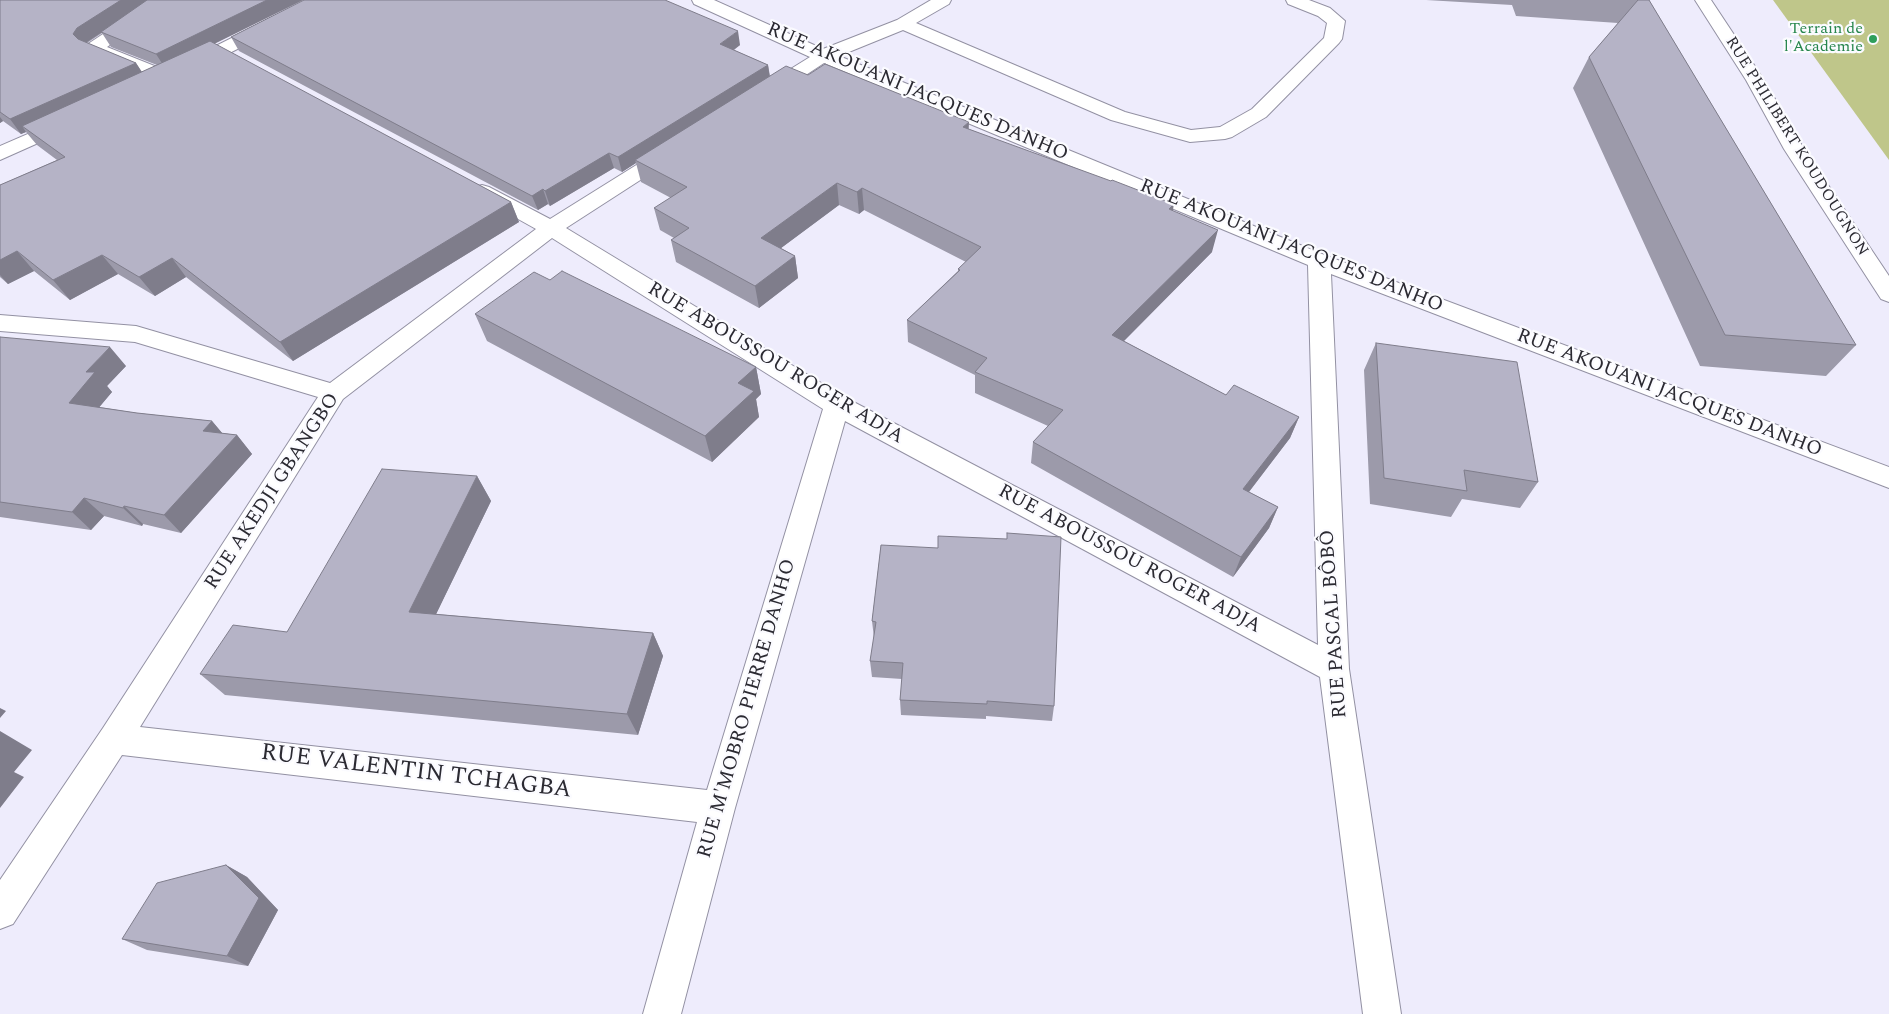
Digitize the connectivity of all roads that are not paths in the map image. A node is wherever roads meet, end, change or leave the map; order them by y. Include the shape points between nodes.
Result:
1 (165, 0) edge
2 (320, 0) edge
3 (700, 0) edge
4 (943, 0) edge
5 (1294, 0) edge
6 (1703, 0) edge
7 (903, 24) junction
8 (221, 51) junction
9 (823, 56) junction
10 (247, 65) edge
11 (165, 77) junction
12 (148, 85) edge
13 (749, 103) edge
14 (87, 114) edge
15 (691, 140) edge
16 (0, 154) edge
17 (464, 182) edge
18 (551, 228) junction
19 (1319, 261) junction
20 (1889, 294) edge
21 (0, 322) edge
22 (334, 393) junction
23 (837, 405) junction
24 (1889, 478) edge
25 (1334, 669) junction
26 (114, 738) junction
27 (718, 808) junction
28 (0, 910) edge
29 (662, 1014) edge
30 (1382, 1014) edge

1 - 11 street via 94,48
2 - 8 street
3 - 9 street, RUE AKOUANI JACQUES DANHO
4 - 7 street
5 - 7 street via 1324,12 1336,21 1333,39 1259,113 1224,133 1190,136 1118,116
6 - 20 street, RUE PHILIBERT KOUDOUGNON via 1755,80 1794,149
7 - 9 street
8 - 10 street
8 - 11 street
9 - 13 street
9 - 19 street, RUE AKOUANI JACQUES DANHO
11 - 12 street
14 - 16 street
15 - 18 street, RUE AKEDJI GBANGBO
17 - 18 street, RUE ABOUSSOU ROGER ADJA
18 - 22 street, RUE AKEDJI GBANGBO
18 - 23 street, RUE ABOUSSOU ROGER ADJA
19 - 24 street, RUE AKOUANI JACQUES DANHO
19 - 25 street, RUE PASCAL BÔBÔ
21 - 22 street via 136,334
22 - 26 street, RUE AKEDJI GBANGBO
23 - 25 street, RUE ABOUSSOU ROGER ADJA
23 - 27 street, RUE M'MOBRO PIERRE DANHO
25 - 30 street, RUE PASCAL BÔBÔ
26 - 27 street, RUE VALENTIN TCHAGBA
26 - 28 street, RUE AKEDJI GBANGBO
27 - 29 street, RUE M'MOBRO PIERRE DANHO

